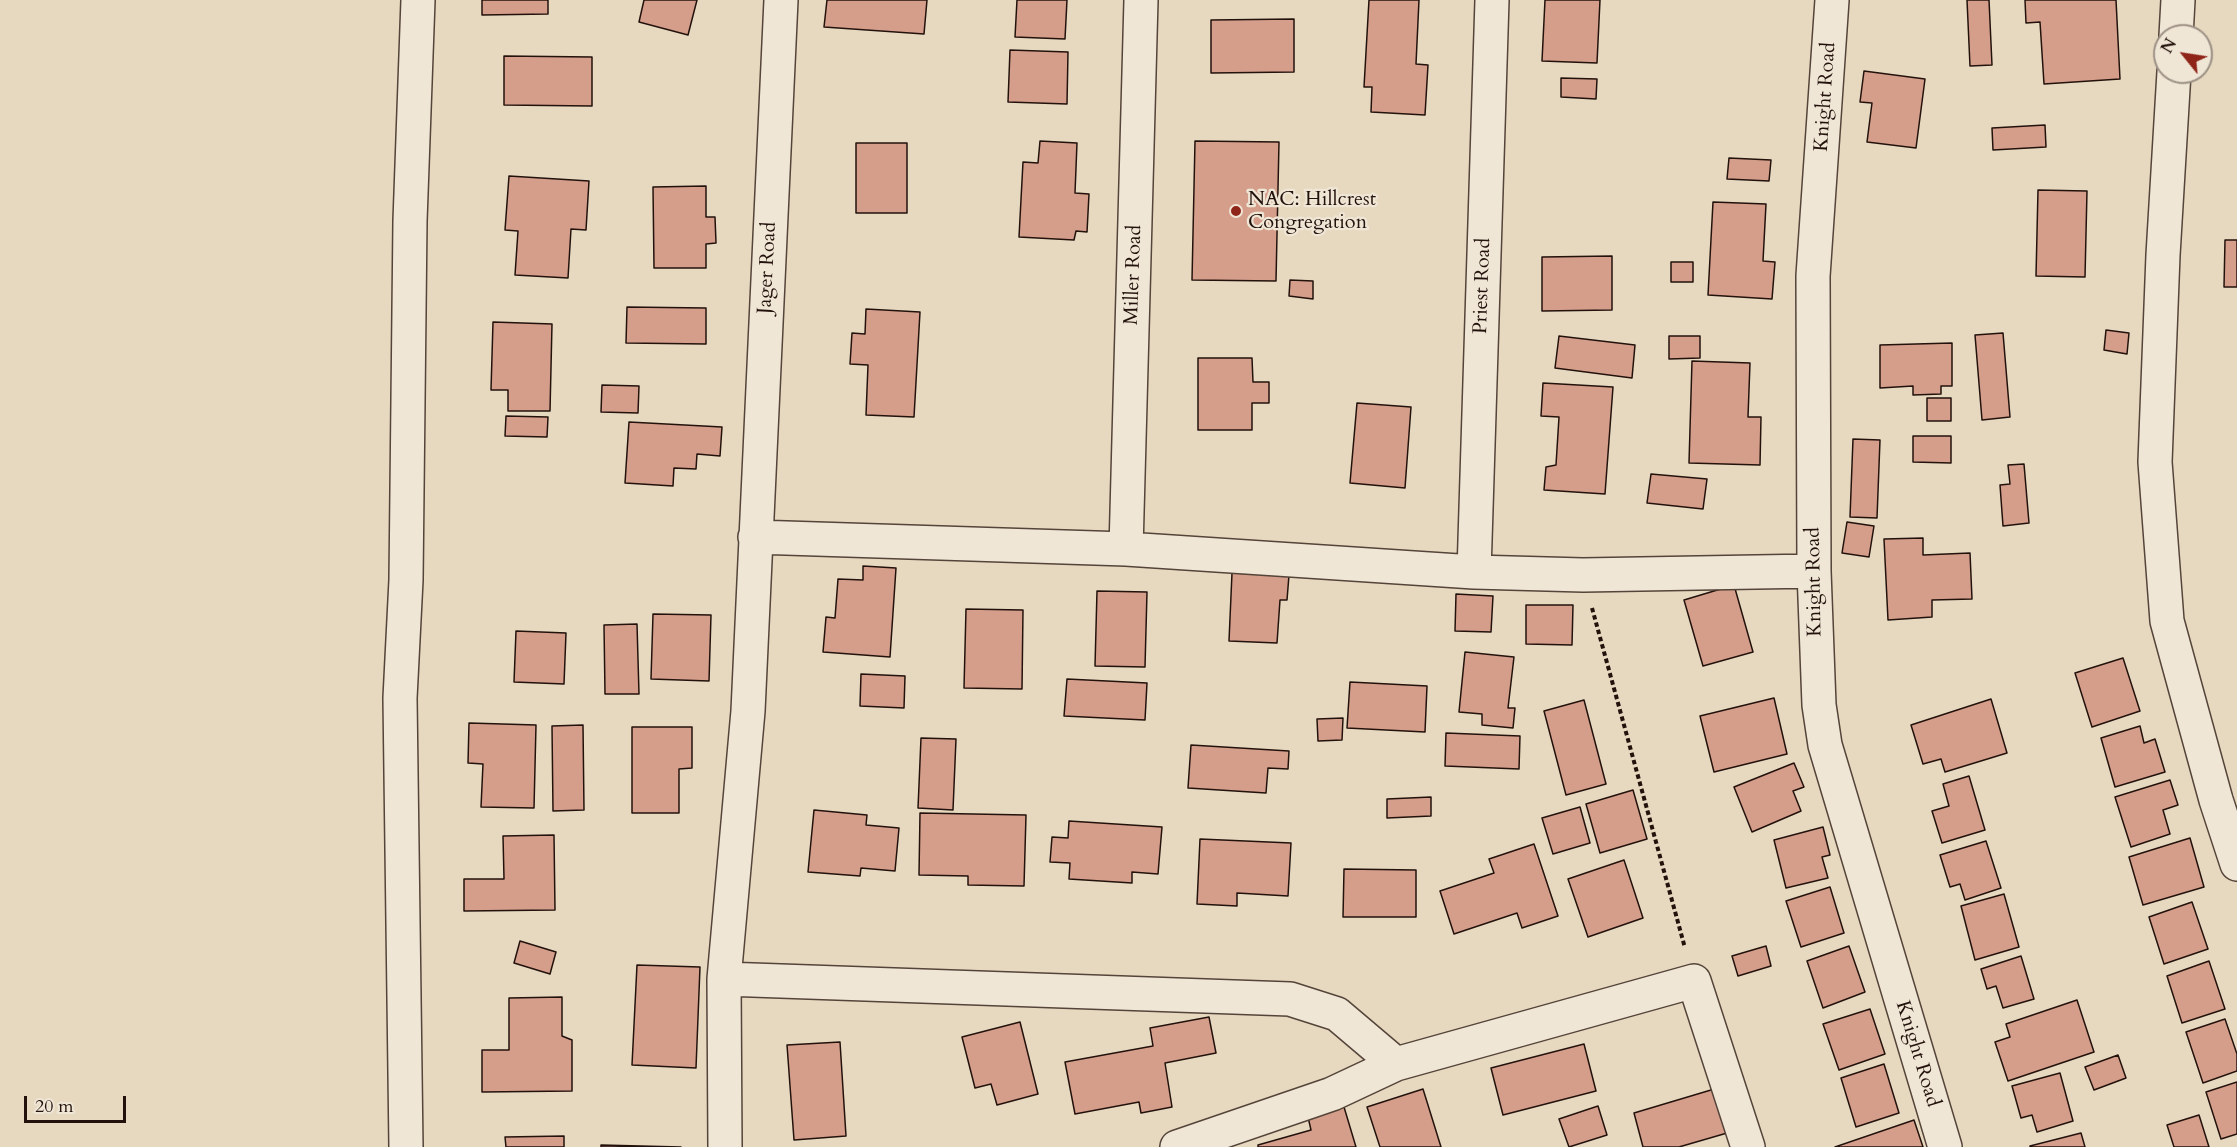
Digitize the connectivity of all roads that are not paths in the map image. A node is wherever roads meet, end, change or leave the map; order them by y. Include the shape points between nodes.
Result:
1 (418, 0) edge
2 (781, 0) edge
3 (1141, 0) edge
4 (1492, 0) edge
5 (1832, 0) edge
6 (2178, 0) edge
7 (2177, 24) edge
8 (2173, 84) edge
9 (755, 537) junction
10 (1126, 549) junction
11 (1814, 571) junction
12 (1474, 572) junction
13 (2237, 864) edge
14 (724, 979) junction
15 (1396, 1064) junction
16 (406, 1147) edge
17 (725, 1147) edge
18 (1177, 1147) edge
19 (1748, 1147) edge
20 (1945, 1147) edge

1 - 16 street via 400,698
2 - 9 street, Jager Road
3 - 10 street, Miller Road
4 - 12 street, Priest Road
5 - 11 street, Knight Road via 1814,276
6 - 7 street
8 - 13 street via 2156,462 2167,621
9 - 10 street
9 - 14 street, Jager Road via 748,711
10 - 12 street
11 - 12 street via 1583,575
11 - 20 street, Knight Road via 1819,705 1825,745
14 - 15 street via 1290,999 1337,1014
14 - 17 street, Jager Road
15 - 18 street via 1332,1094
15 - 19 street via 1694,981

